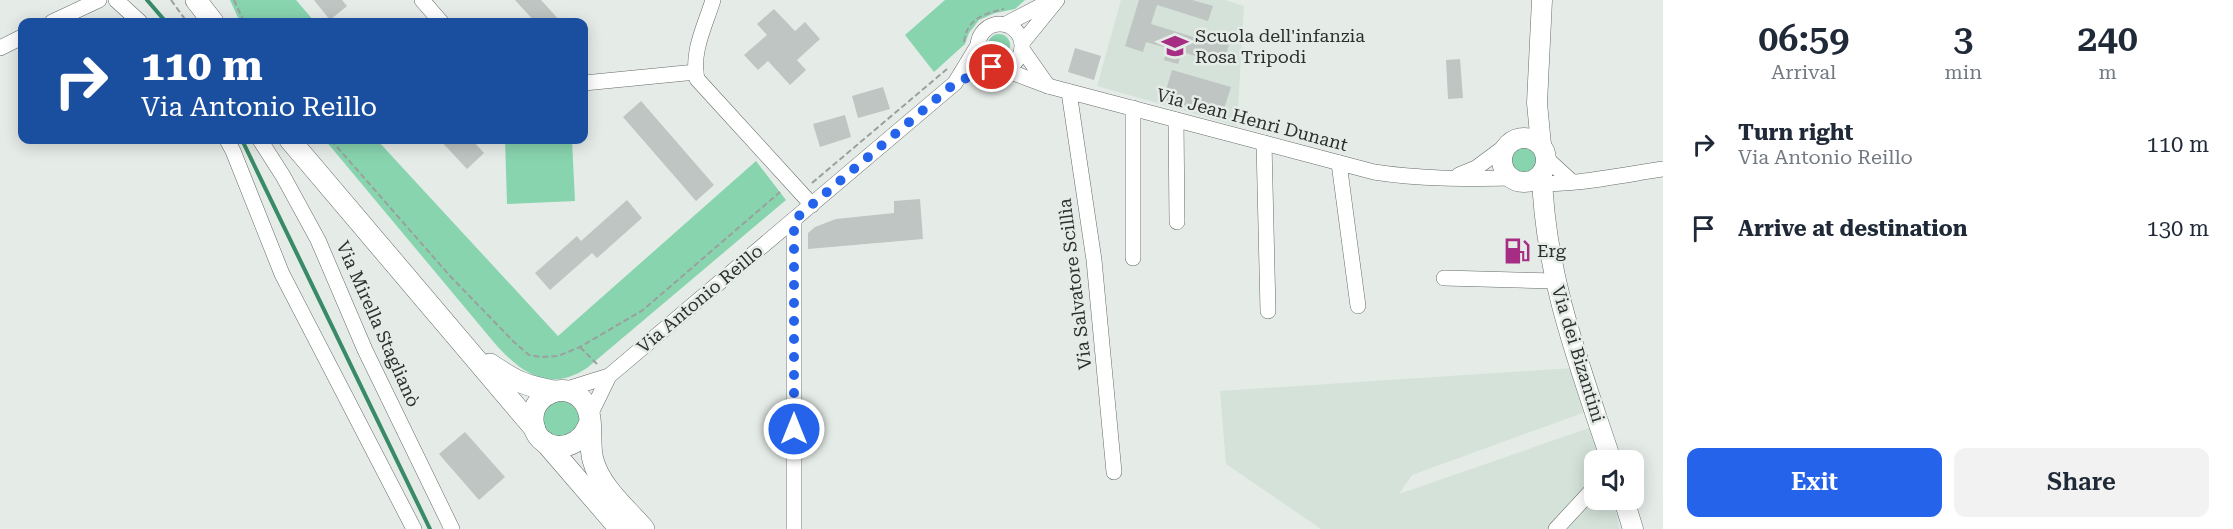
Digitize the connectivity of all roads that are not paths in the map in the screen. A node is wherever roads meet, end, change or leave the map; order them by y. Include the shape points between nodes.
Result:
1 (99, 0) edge
2 (116, 0) edge
3 (196, 0) edge
4 (208, 0) edge
5 (422, 0) edge
6 (713, 0) edge
7 (1052, 0) edge
8 (1057, 0) edge
9 (1542, 0) edge
10 (61, 18) edge
11 (136, 18) edge
12 (209, 18) edge
13 (211, 18) edge
14 (438, 18) edge
15 (1006, 24) junction
16 (18, 39) edge
17 (1022, 46) junction
18 (978, 47) junction
19 (0, 48) edge
20 (996, 68) junction
21 (696, 72) junction
22 (588, 82) edge
23 (955, 83) junction
24 (1048, 86) junction
25 (1069, 92) junction
26 (1537, 103) junction
27 (1132, 108) junction
28 (1176, 120) junction
29 (1510, 142) junction
30 (1264, 143) junction
31 (229, 144) edge
32 (263, 144) edge
33 (293, 144) edge
34 (1339, 163) junction
35 (1663, 169) edge
36 (1533, 172) junction
37 (1448, 180) junction
38 (1571, 181) junction
39 (812, 205) junction
40 (1543, 212) junction
41 (794, 220) junction
42 (1177, 222) dead end
43 (1133, 258) dead end
44 (1444, 278) dead end
45 (1555, 281) junction
46 (1358, 306) dead end
47 (1268, 311) dead end
48 (466, 346) junction
49 (609, 376) junction
50 (559, 390) junction
51 (589, 419) junction
52 (540, 435) junction
53 (1608, 450) edge
54 (1114, 472) dead end
55 (1584, 499) edge
56 (1627, 510) edge
57 (414, 529) edge
58 (452, 529) edge
59 (620, 529) edge
60 (644, 529) edge
61 (794, 529) edge
62 (1556, 529) edge
63 (1633, 529) edge

1 - 10 street
2 - 11 street
3 - 12 main road
4 - 13 main road
5 - 14 street
6 - 21 street via 696,51
7 - 15 street
8 - 17 street
9 - 26 street, Via dei Bizantini
15 - 17 street via 1017,31
15 - 18 street via 986,28
16 - 19 street
17 - 20 street via 1015,63
17 - 24 street
18 - 20 street via 982,59
18 - 23 street, Via Antonio Reillo
20 - 23 street, Via Antonio Reillo
20 - 24 street, Via Jean Henri Dunant
21 - 22 street
21 - 39 street via 697,79
23 - 39 street, Via Antonio Reillo
24 - 25 street, Via Jean Henri Dunant
25 - 27 street, Via Jean Henri Dunant
25 - 54 street, Via Salvatore Scillìa via 1094,260
26 - 29 street, Via dei Bizantini
26 - 36 street, Via dei Bizantini
27 - 28 street, Via Jean Henri Dunant
27 - 43 street
28 - 30 street, Via Jean Henri Dunant
28 - 42 street
29 - 36 street via 1528,138
29 - 36 street via 1501,158 1505,172
29 - 37 street, Via Jean Henri Dunant via 1476,168
30 - 34 street, Via Jean Henri Dunant
30 - 47 street
31 - 57 street via 282,274
32 - 58 street, Via Mirella Staglianò via 318,240
33 - 48 main road, Via Antonio Reillo
34 - 37 street, Via Jean Henri Dunant via 1374,172
34 - 46 street
35 - 38 street, Via Jean Henri Dunant
36 - 37 street, Via Jean Henri Dunant
36 - 38 street
36 - 38 street, Via Jean Henri Dunant
36 - 40 street
36 - 40 street, Via dei Bizantini
39 - 41 street, Via Antonio Reillo
40 - 45 street, Via dei Bizantini
41 - 49 street, Via Antonio Reillo
41 - 61 street
44 - 45 street
45 - 53 street, Via dei Bizantini
48 - 50 main road, Via Antonio Reillo via 512,379 530,387
48 - 52 main road, Via Antonio Reillo
49 - 50 street, Via Antonio Reillo
49 - 51 street, Via Antonio Reillo
50 - 51 main road via 581,398
50 - 52 main road via 538,402 533,420
51 - 52 main road via 586,433 572,445 563,447
51 - 60 main road via 591,452 598,476
52 - 59 main road, Via Antonio Reillo
55 - 62 street
56 - 63 street

